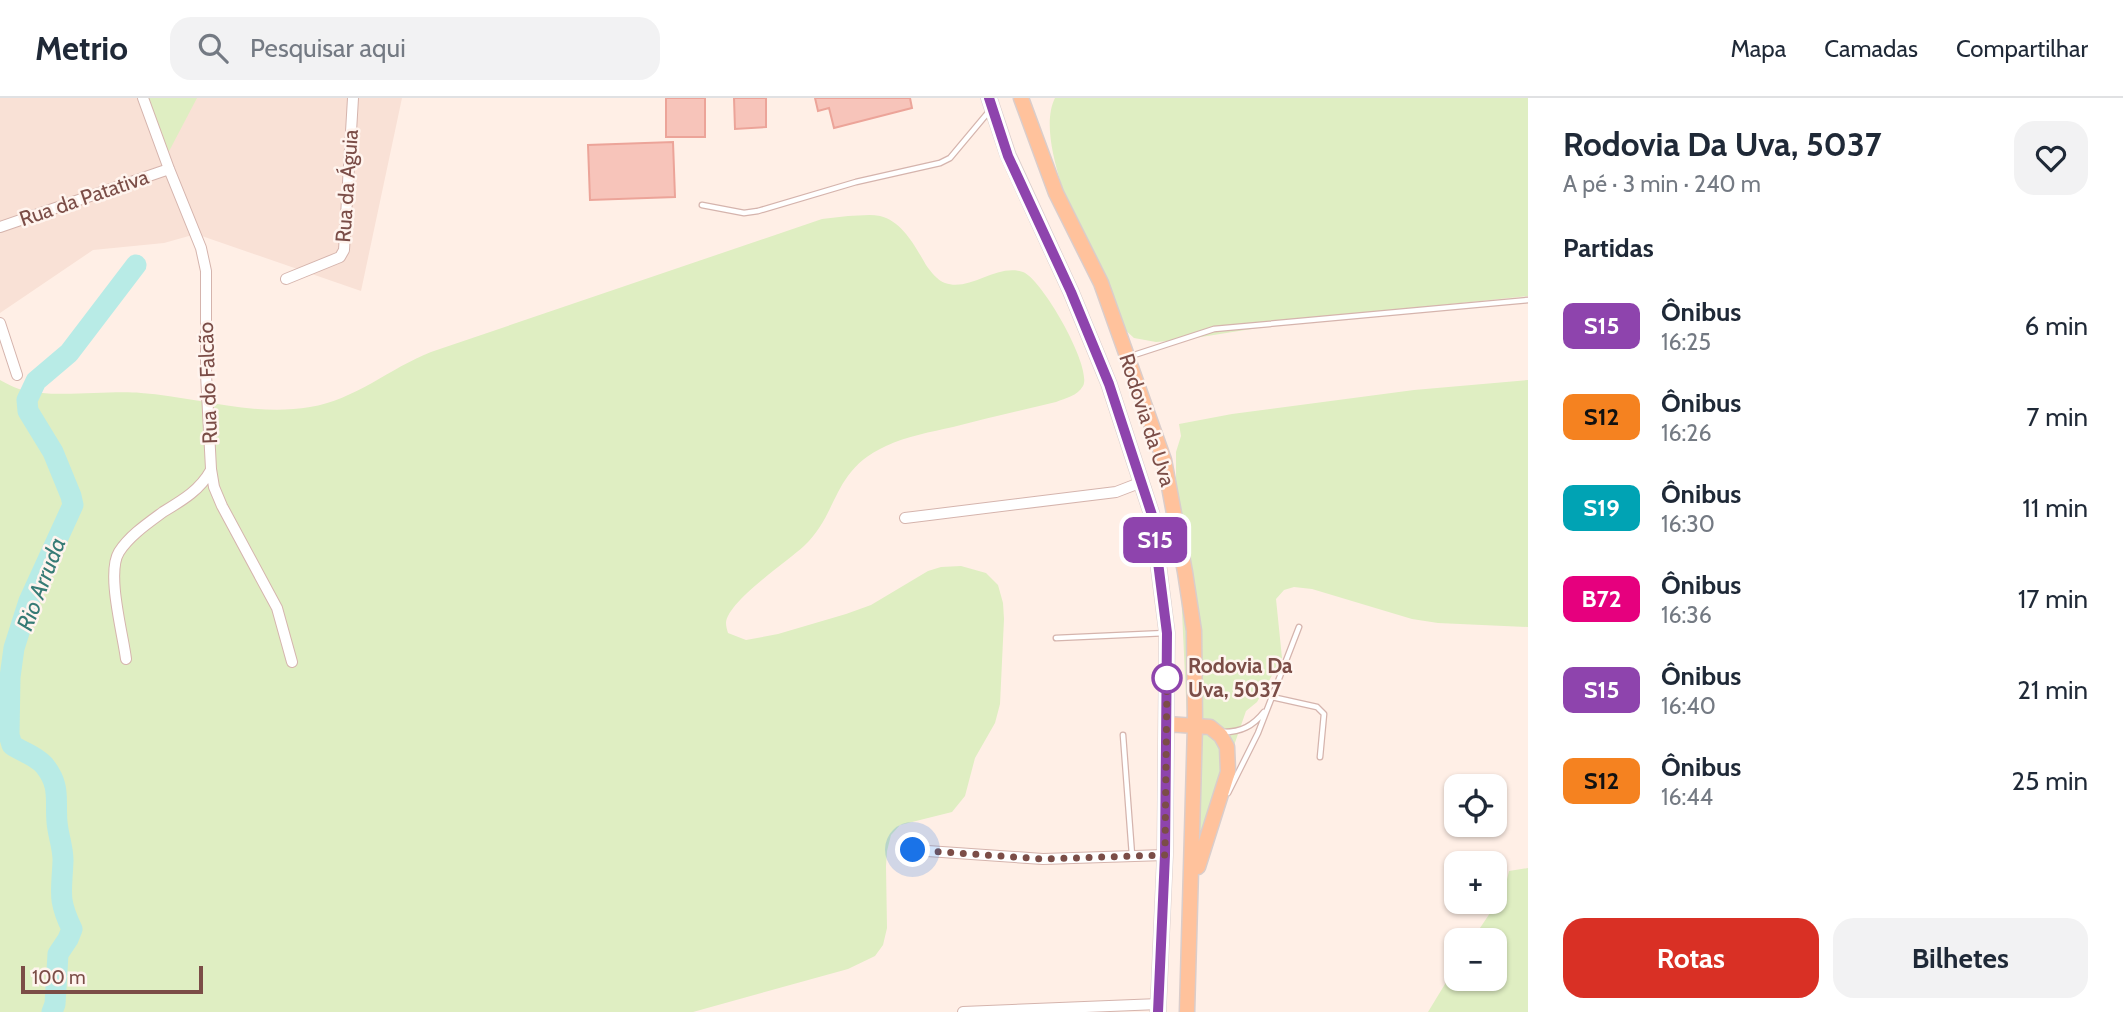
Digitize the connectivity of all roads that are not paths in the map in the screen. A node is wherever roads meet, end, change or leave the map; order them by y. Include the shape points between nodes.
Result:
1 (143, 98) edge
2 (353, 98) edge
3 (1021, 98) edge
4 (990, 103) edge
5 (169, 169) junction
6 (702, 205) dead end
7 (0, 227) edge
8 (286, 279) dead end
9 (1528, 300) edge
10 (0, 323) edge
11 (1127, 357) junction
12 (17, 375) dead end
13 (211, 469) junction
14 (1142, 482) junction
15 (905, 518) dead end
16 (1299, 627) dead end
17 (1167, 633) junction
18 (1056, 638) dead end
19 (126, 659) dead end
20 (292, 662) dead end
21 (1272, 697) junction
22 (1267, 709) junction
23 (1167, 724) junction
24 (1202, 726) junction
25 (1123, 735) dead end
26 (1320, 757) dead end
27 (1209, 830) junction
28 (913, 850) dead end
29 (1165, 855) junction
30 (1132, 856) junction
31 (1192, 888) junction
32 (1159, 1008) edge
33 (963, 1012) edge
34 (1187, 1012) edge

1 - 5 street, Rua do Falcão
2 - 8 street, Rua da Águia via 344,250 340,257
3 - 11 main road, Rodovia da Uva via 1056,193 1101,283
4 - 6 lane via 957,152 940,163 758,211
4 - 14 main road, Rodovia da Uva via 1008,156 1109,384
5 - 7 street, Rua da Patativa
5 - 13 street, Rua do Falcão via 206,271
9 - 11 lane via 1214,329
10 - 12 street
11 - 24 main road, Rodovia da Uva via 1164,460 1194,631
13 - 19 street via 196,490 133,536 118,553 115,581
13 - 20 street, Rua do Falcão via 222,506 277,608
14 - 15 street via 1116,492
14 - 17 main road, Rodovia da Uva via 1152,515
16 - 21 lane
17 - 18 lane
17 - 23 main road, Rodovia da Uva
21 - 22 lane
21 - 26 lane via 1317,707 1324,714
22 - 24 lane via 1242,730 1226,732
22 - 27 lane
23 - 24 main road
23 - 29 main road, Rodovia da Uva
24 - 27 main road via 1221,736 1229,759
24 - 31 main road, Rodovia da Uva
25 - 30 lane
27 - 31 main road
28 - 30 street via 1043,859
29 - 30 street
29 - 32 main road, Rodovia da Uva
31 - 34 main road, Rodovia da Uva
32 - 33 street

